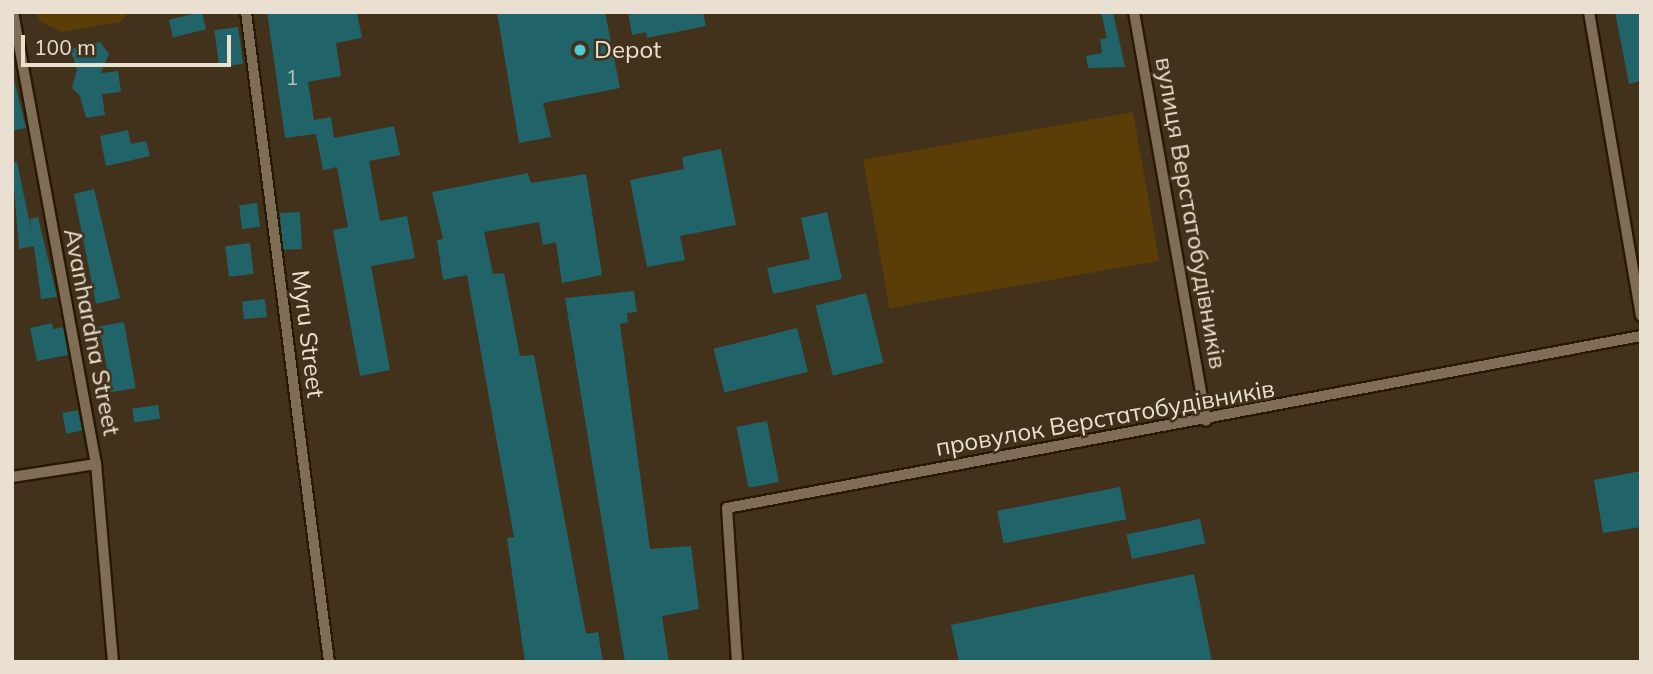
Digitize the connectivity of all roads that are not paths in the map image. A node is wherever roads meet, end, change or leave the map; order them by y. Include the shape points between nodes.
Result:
1 (13, 12) edge
2 (246, 12) edge
3 (1134, 12) edge
4 (1589, 12) edge
5 (1641, 316) edge
6 (1641, 336) edge
7 (1206, 421) junction
8 (96, 464) junction
9 (12, 477) edge
10 (113, 662) edge
11 (329, 662) edge
12 (737, 662) edge

1 - 8 street, Avanhardna Street
2 - 11 street, Myru Street
3 - 7 street, вулиця Верстатобудівників
4 - 5 street
6 - 7 street, провулок Верстатобудівників
7 - 12 street, провулок Верстатобудівників via 727,508
8 - 9 street
8 - 10 street, Avanhardna Street

